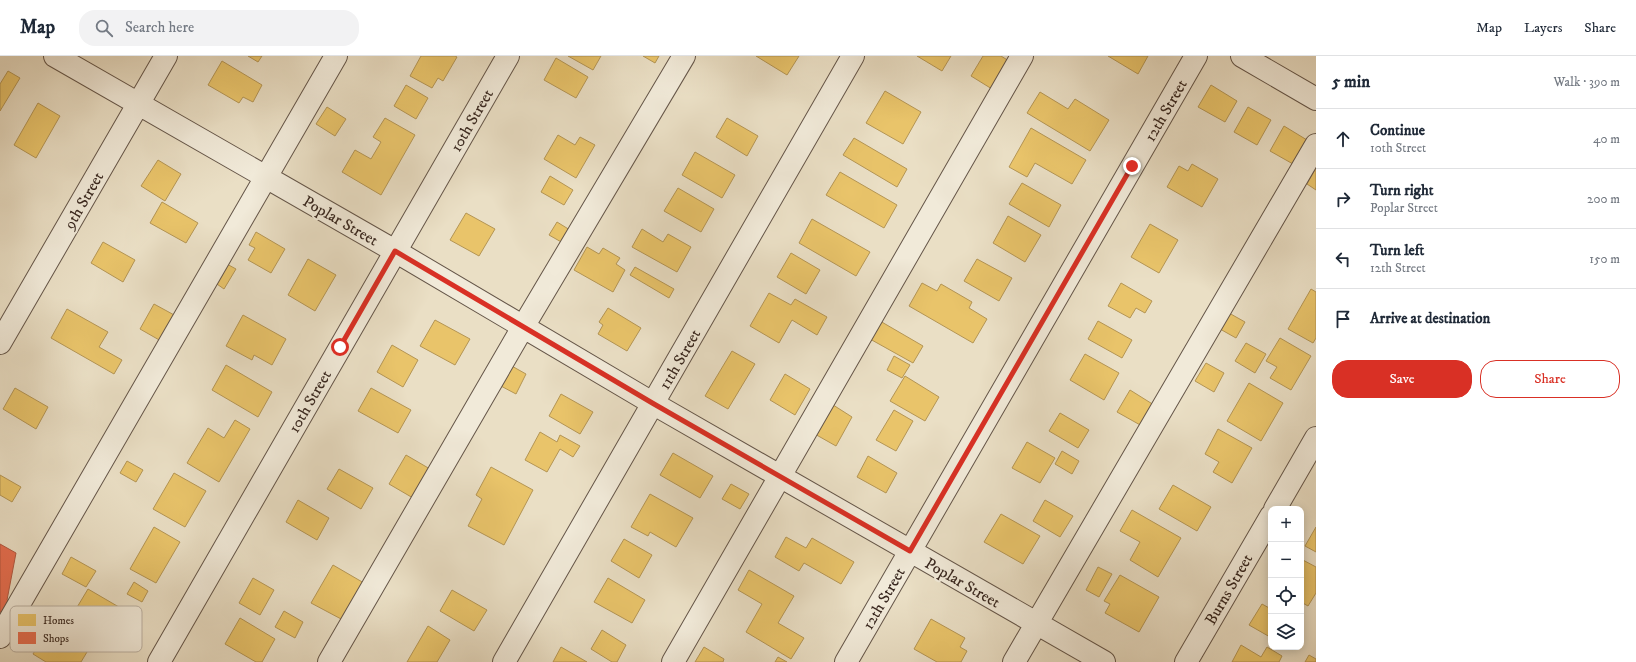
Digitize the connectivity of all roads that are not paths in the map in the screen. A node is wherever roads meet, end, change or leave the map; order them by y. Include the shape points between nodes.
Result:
1 (55, 56) edge
2 (166, 56) edge
3 (336, 56) edge
4 (508, 56) edge
5 (684, 56) edge
6 (853, 56) edge
7 (1022, 56) edge
8 (1196, 56) edge
9 (1242, 56) edge
10 (1316, 99) edge
11 (138, 104) junction
12 (1316, 145) edge
13 (266, 177) junction
14 (395, 251) junction
15 (523, 327) junction
16 (0, 343) edge
17 (654, 404) junction
18 (1316, 438) edge
19 (780, 476) junction
20 (1277, 506) edge
21 (1268, 521) edge
22 (910, 551) junction
23 (18, 606) edge
24 (10, 620) edge
25 (1036, 623) junction
26 (0, 637) edge
27 (159, 662) edge
28 (329, 662) edge
29 (504, 662) edge
30 (673, 662) edge
31 (846, 662) edge
32 (1014, 662) edge
33 (1104, 662) edge
34 (1186, 662) edge

1 - 11 street, Poplar Street
2 - 11 street, 9th Street
3 - 13 street
4 - 14 street, 10th Street
5 - 15 street
6 - 17 street, 11th Street
7 - 19 street
8 - 22 street, 12th Street
9 - 10 street
11 - 13 street, Poplar Street
11 - 16 street, 9th Street
12 - 25 street
13 - 14 street, Poplar Street
13 - 23 street
14 - 15 street, Poplar Street
14 - 27 street, 10th Street
15 - 17 street, Poplar Street
15 - 28 street
17 - 19 street, Poplar Street
17 - 29 street, 11th Street
18 - 20 street
19 - 22 street, Poplar Street
19 - 30 street
21 - 34 street, Burns Street
22 - 25 street, Poplar Street
22 - 31 street, 12th Street
24 - 26 street
25 - 32 street
25 - 33 street, Poplar Street

